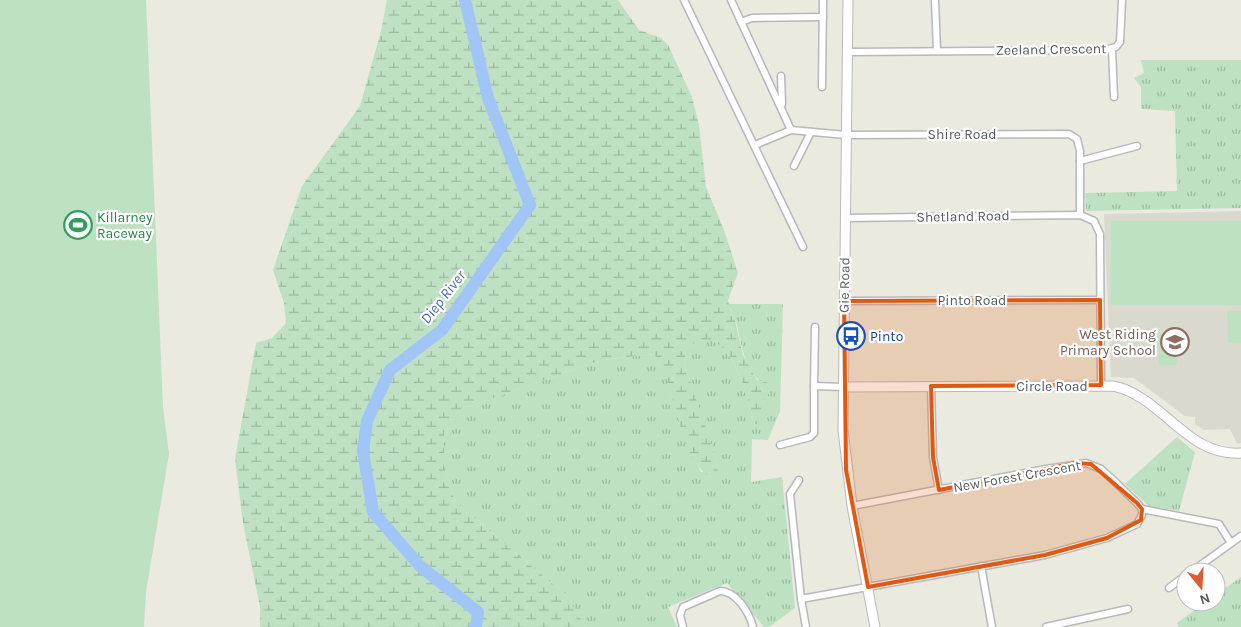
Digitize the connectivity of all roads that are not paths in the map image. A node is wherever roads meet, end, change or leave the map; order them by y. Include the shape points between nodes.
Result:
1 (684, 0) edge
2 (731, 0) edge
3 (823, 0) edge
4 (848, 0) edge
5 (935, 0) edge
6 (1122, 0) edge
7 (823, 17) junction
8 (742, 22) junction
9 (1112, 48) junction
10 (937, 50) junction
11 (847, 52) junction
12 (780, 76) dead end
13 (822, 88) dead end
14 (1114, 97) dead end
15 (782, 108) junction
16 (791, 130) junction
17 (811, 132) junction
18 (846, 135) junction
19 (755, 145) junction
20 (1137, 146) dead end
21 (1080, 161) junction
22 (794, 166) dead end
23 (1080, 215) junction
24 (845, 218) junction
25 (803, 248) dead end
26 (1100, 300) junction
27 (844, 301) junction
28 (815, 327) dead end
29 (1101, 385) junction
30 (814, 386) junction
31 (931, 386) junction
32 (843, 387) junction
33 (780, 445) dead end
34 (1241, 453) edge
35 (799, 480) dead end
36 (940, 490) junction
37 (852, 506) junction
38 (1142, 509) junction
39 (1241, 536) edge
40 (1231, 542) junction
41 (1204, 562) edge
42 (982, 566) junction
43 (1176, 583) edge
44 (868, 587) junction
45 (1169, 588) dead end
46 (801, 599) junction
47 (1128, 609) dead end
48 (683, 627) edge
49 (753, 627) edge
50 (806, 627) edge
51 (875, 627) edge
52 (992, 627) edge
53 (1046, 627) edge

1 - 19 street
2 - 8 street
3 - 7 street
4 - 11 street, Gie Road
5 - 10 street
6 - 9 street, Zeeland Crescent via 1121,39
7 - 8 street via 752,18
7 - 13 street
8 - 15 street
9 - 10 street, Zeeland Crescent
9 - 14 street
10 - 11 street, Zeeland Crescent
11 - 18 street, Gie Road
12 - 15 street
15 - 16 street
16 - 17 street, Shire Road
16 - 19 street
17 - 18 street, Shire Road
17 - 22 street
18 - 21 street, Shire Road via 1068,134 1077,139
18 - 24 street, Gie Road
19 - 25 street
20 - 21 street
21 - 23 street
23 - 24 street, Shetland Road
23 - 26 street via 1094,221 1100,234
24 - 27 street, Gie Road
26 - 27 street, Pinto Road
26 - 29 street
27 - 32 street, Gie Road
28 - 30 street
29 - 31 street, Circle Road
29 - 34 street, Circle Road via 1138,394 1200,444 1219,451
30 - 32 street
30 - 33 street via 814,433
31 - 32 street, Circle Road
31 - 36 street via 933,457
32 - 37 street, Gie Road via 844,454
35 - 46 street via 790,494
36 - 37 street, New Forest Crescent
36 - 38 street, New Forest Crescent via 1068,464 1086,464 1101,469
37 - 44 street, Gie Road
38 - 40 street via 1219,524
38 - 42 street via 1139,522 1107,538 1045,555
39 - 40 street
40 - 41 street
42 - 44 street
42 - 52 street
43 - 45 street
44 - 46 street
44 - 51 street, Gie Road
46 - 50 street
47 - 53 street
48 - 49 street via 680,615 683,607 720,591 734,596 748,614

